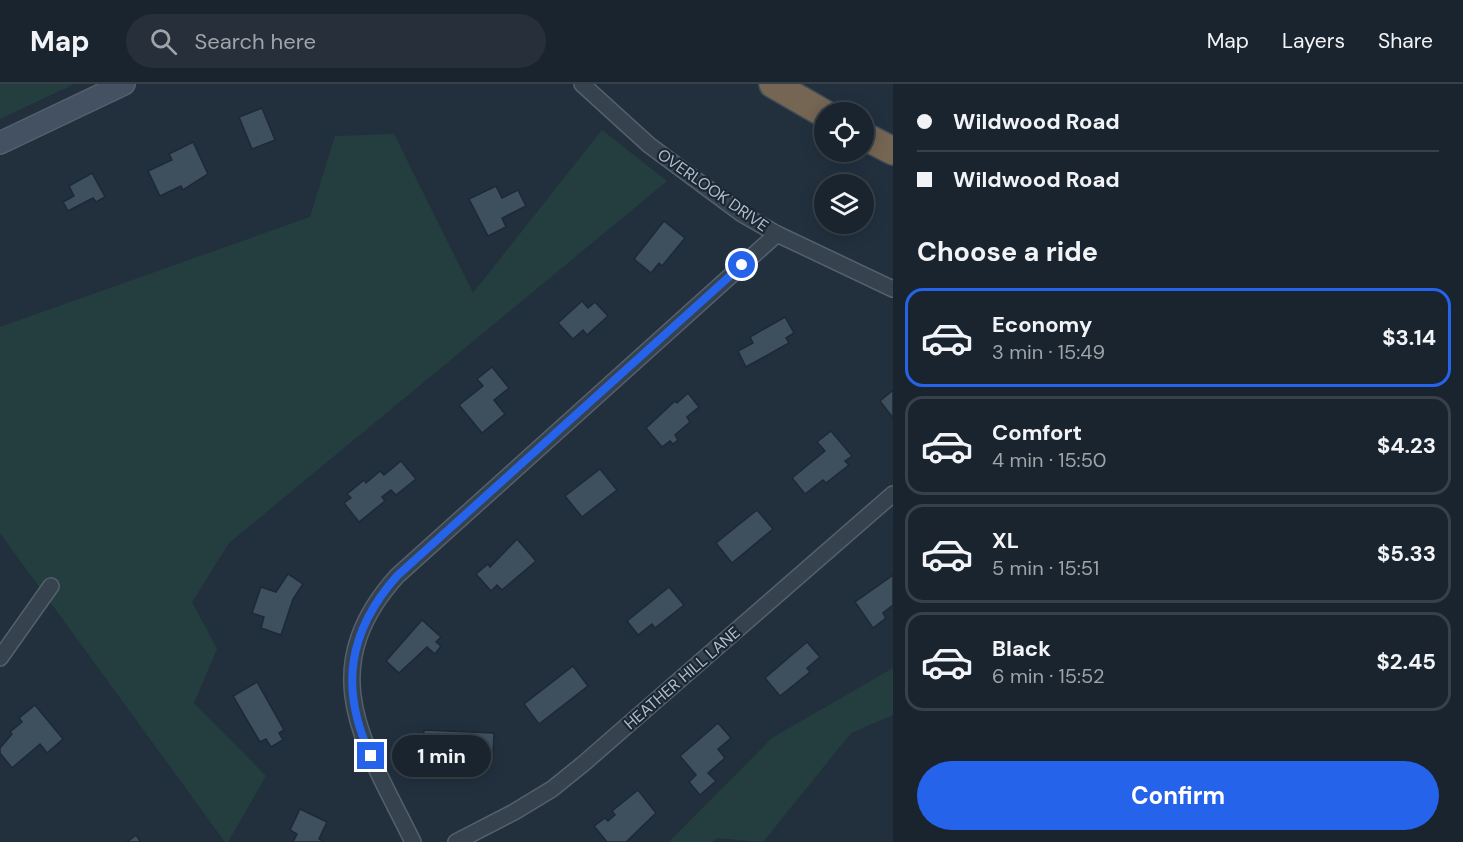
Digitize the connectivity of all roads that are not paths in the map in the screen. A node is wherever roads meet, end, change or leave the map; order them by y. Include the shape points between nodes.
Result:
1 (124, 84) edge
2 (582, 84) edge
3 (773, 84) edge
4 (814, 108) edge
5 (874, 141) edge
6 (0, 143) edge
7 (893, 151) edge
8 (777, 234) junction
9 (893, 289) edge
10 (893, 494) edge
11 (51, 586) dead end
12 (0, 658) edge
13 (413, 842) edge
14 (456, 842) edge

1 - 6 main road
2 - 8 street, OVERLOOK DRIVE via 649,145 742,214
3 - 4 highway
5 - 7 highway
8 - 9 street, OVERLOOK DRIVE
8 - 13 street via 380,595 367,617 353,660 354,710 361,735
10 - 14 street, HEATHER HILL LANE via 584,764 552,789
11 - 12 street

